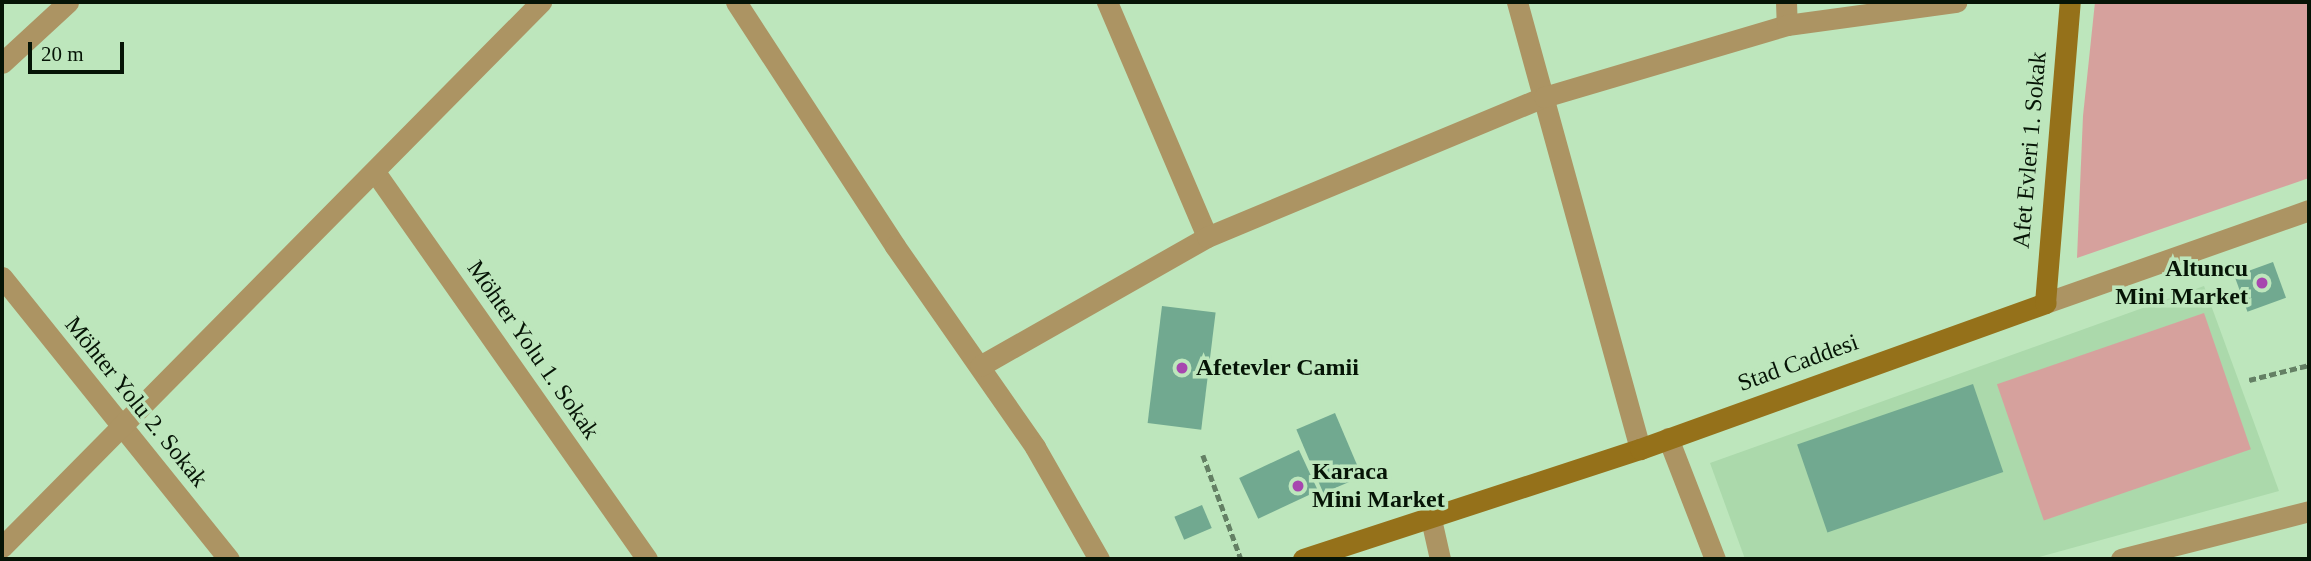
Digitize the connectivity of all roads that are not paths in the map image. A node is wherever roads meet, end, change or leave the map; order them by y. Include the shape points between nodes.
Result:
1 (68, 2) edge
2 (541, 2) edge
3 (736, 2) edge
4 (1107, 2) edge
5 (1517, 2) edge
6 (1786, 2) edge
7 (1956, 2) edge
8 (2070, 2) edge
9 (1787, 24) junction
10 (2, 63) edge
11 (1544, 97) junction
12 (376, 172) junction
13 (2309, 210) edge
14 (1207, 237) junction
15 (2, 277) edge
16 (2045, 303) junction
17 (980, 366) junction
18 (122, 426) junction
19 (1668, 438) junction
20 (1640, 449) junction
21 (2309, 511) edge
22 (1431, 519) junction
23 (2, 547) edge
24 (229, 559) edge
25 (647, 559) edge
26 (1099, 559) edge
27 (1303, 559) edge
28 (1440, 559) edge
29 (1715, 559) edge
30 (2121, 559) edge

1 - 10 street
2 - 12 street
3 - 17 street via 895,246
4 - 14 street
5 - 11 street
6 - 9 street
7 - 9 street
8 - 16 street, Afet Evleri 1. Sokak
9 - 11 street
11 - 14 street
11 - 20 street
12 - 18 street
12 - 25 street, Möhter Yolu 1. Sokak
13 - 16 street, Stad Caddesi
14 - 17 street
15 - 18 street, Möhter Yolu 2. Sokak
16 - 19 street, Stad Caddesi
17 - 26 street via 1079,519
18 - 23 street
18 - 24 street, Möhter Yolu 2. Sokak
19 - 20 street, Stad Caddesi
19 - 29 street
20 - 22 street, Stad Caddesi
21 - 30 street
22 - 27 street, Stad Caddesi
22 - 28 street

